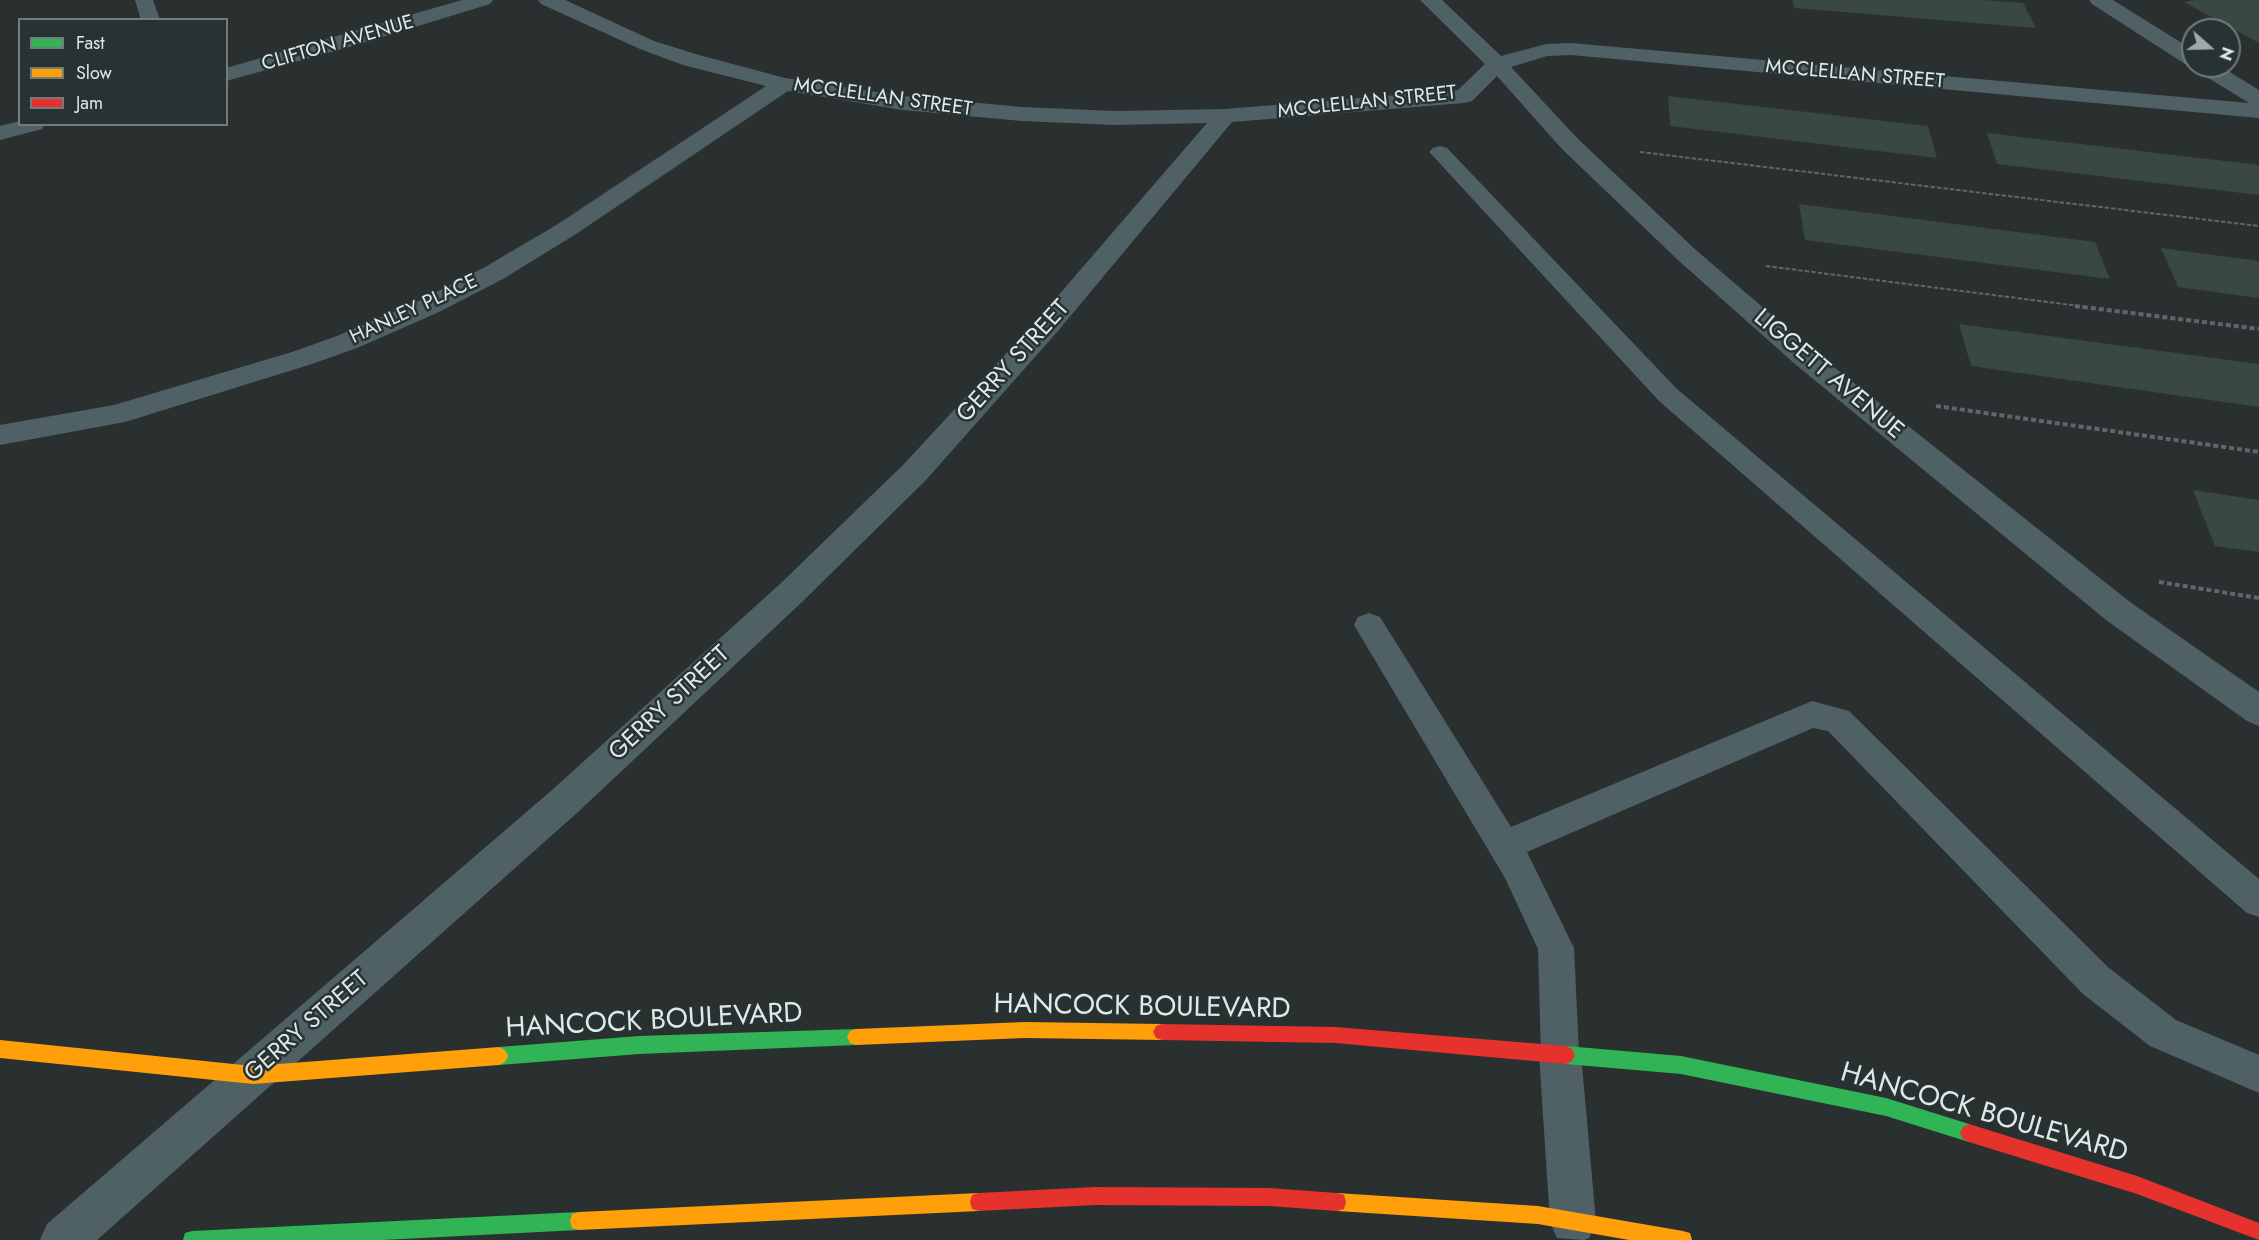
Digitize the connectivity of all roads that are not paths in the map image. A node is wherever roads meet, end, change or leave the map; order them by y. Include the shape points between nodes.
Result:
1 (144, 0) edge
2 (483, 0) edge
3 (549, 0) edge
4 (1430, 0) edge
5 (2099, 0) edge
6 (150, 18) edge
7 (2181, 51) edge
8 (1497, 64) junction
9 (228, 74) edge
10 (2224, 78) edge
11 (784, 84) junction
12 (2259, 100) edge
13 (2259, 111) edge
14 (1225, 116) junction
15 (26, 126) edge
16 (0, 133) edge
17 (1440, 152) dead end
18 (0, 435) edge
19 (1369, 625) dead end
20 (2259, 711) edge
21 (1504, 846) junction
22 (2259, 901) edge
23 (0, 1049) edge
24 (1560, 1054) junction
25 (2259, 1074) edge
26 (253, 1075) junction
27 (1573, 1221) junction
28 (2259, 1232) edge
29 (63, 1240) edge
30 (192, 1240) edge
31 (1683, 1240) edge

1 - 6 lane
2 - 9 street, CLIFTON AVENUE
3 - 11 street, MCCLELLAN STREET via 646,45
4 - 8 street, LIGGETT AVENUE
5 - 7 street
8 - 13 street, MCCLELLAN STREET via 1546,50 1570,49
8 - 14 street, MCCLELLAN STREET via 1464,96
8 - 20 street, LIGGETT AVENUE via 1570,144 1688,256 1805,358 2118,611
10 - 12 street
11 - 14 street, MCCLELLAN STREET via 988,112 1114,118
11 - 18 street, HANLEY PLACE via 567,229 430,306 313,354 115,416
14 - 26 street, GERRY STREET via 1048,326 915,472 791,593 565,801
15 - 16 street
17 - 22 lane via 1668,395
19 - 21 lane
21 - 24 lane via 1556,948
21 - 25 lane via 1812,714 1838,720 2096,981 2163,1033
23 - 26 street, HANCOCK BOULEVARD
24 - 26 street, HANCOCK BOULEVARD via 1335,1035 1025,1030 639,1045
24 - 27 street
24 - 28 street, HANCOCK BOULEVARD via 1681,1065 1886,1107 2137,1185
26 - 29 street, GERRY STREET
27 - 30 street via 1538,1215 1269,1197 1095,1196
27 - 31 street

